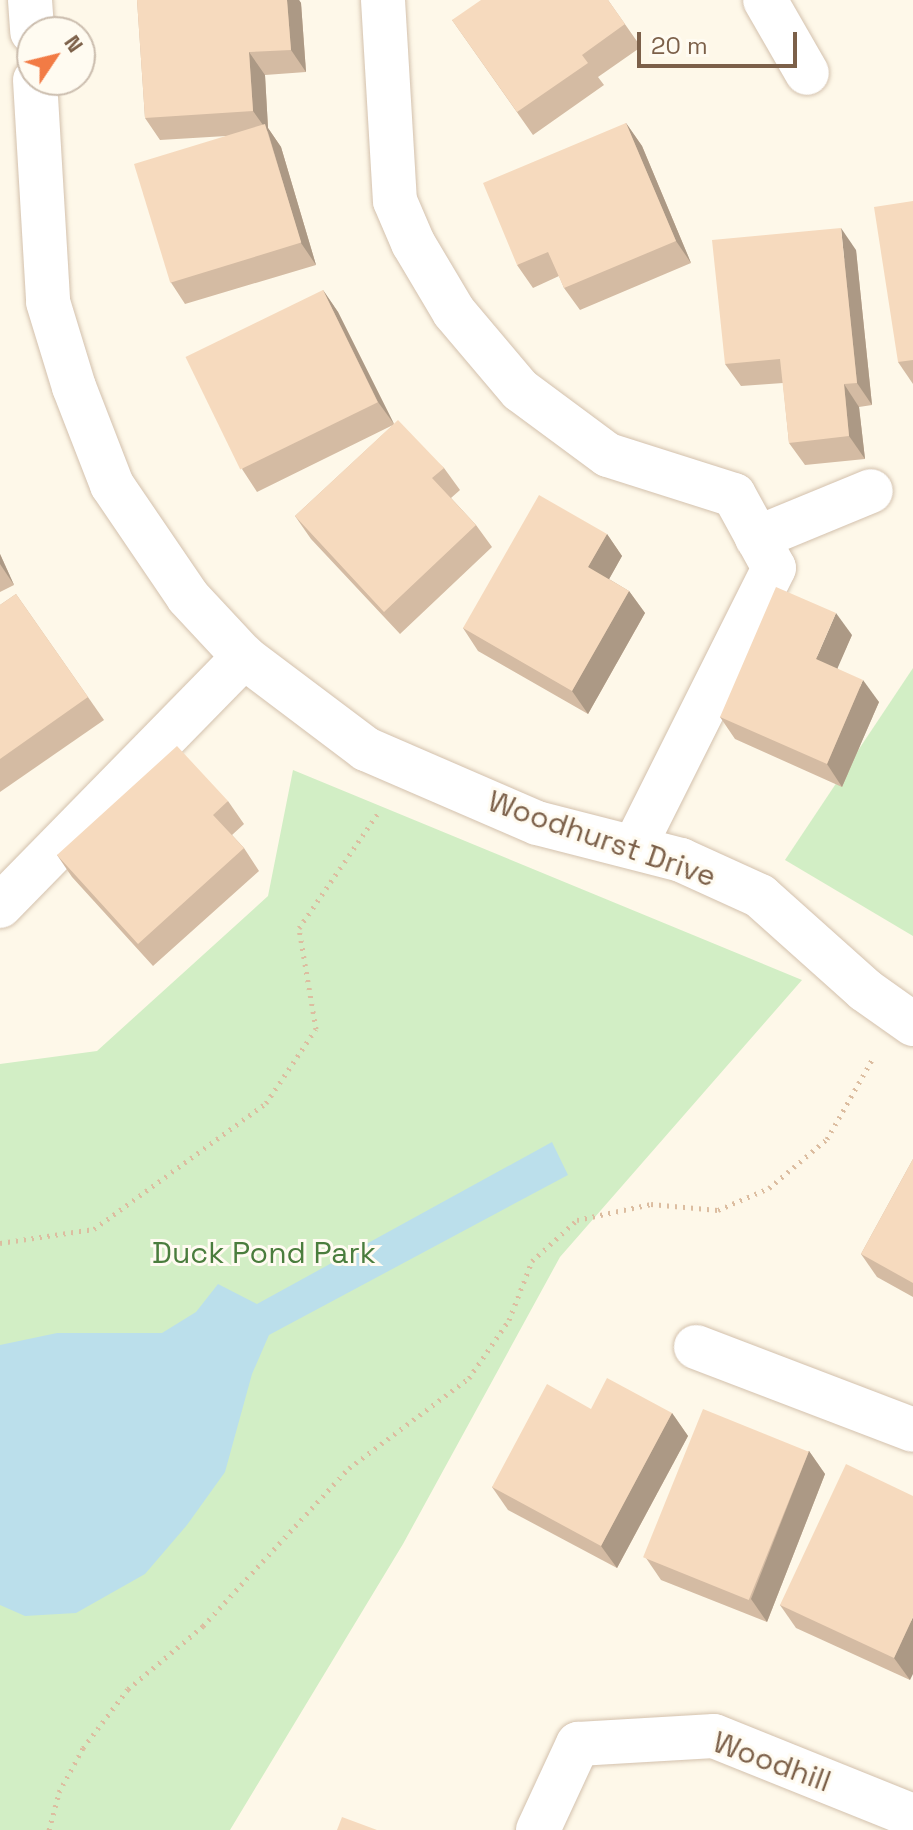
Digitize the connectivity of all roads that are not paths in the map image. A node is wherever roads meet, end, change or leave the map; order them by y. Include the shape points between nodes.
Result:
1 (383, 0) edge
2 (765, 0) edge
3 (807, 73) dead end
4 (36, 96) edge
5 (871, 491) dead end
6 (757, 538) junction
7 (244, 657) junction
8 (634, 847) junction
9 (0, 906) edge
10 (913, 1024) edge
11 (696, 1347) dead end
12 (913, 1430) edge
13 (913, 1816) edge
14 (538, 1830) edge

1 - 6 street via 395,201 454,312 533,400 608,455 734,495
2 - 3 street
4 - 7 street, Woodhurst Drive via 48,302 74,387 112,485 188,597
5 - 6 street
6 - 8 street via 774,568
7 - 8 street, Woodhurst Drive via 366,749 537,823
7 - 9 street
8 - 10 street, Woodhurst Drive via 681,860 760,896 865,990
11 - 12 street
13 - 14 street, Woodhill via 714,1736 578,1744

